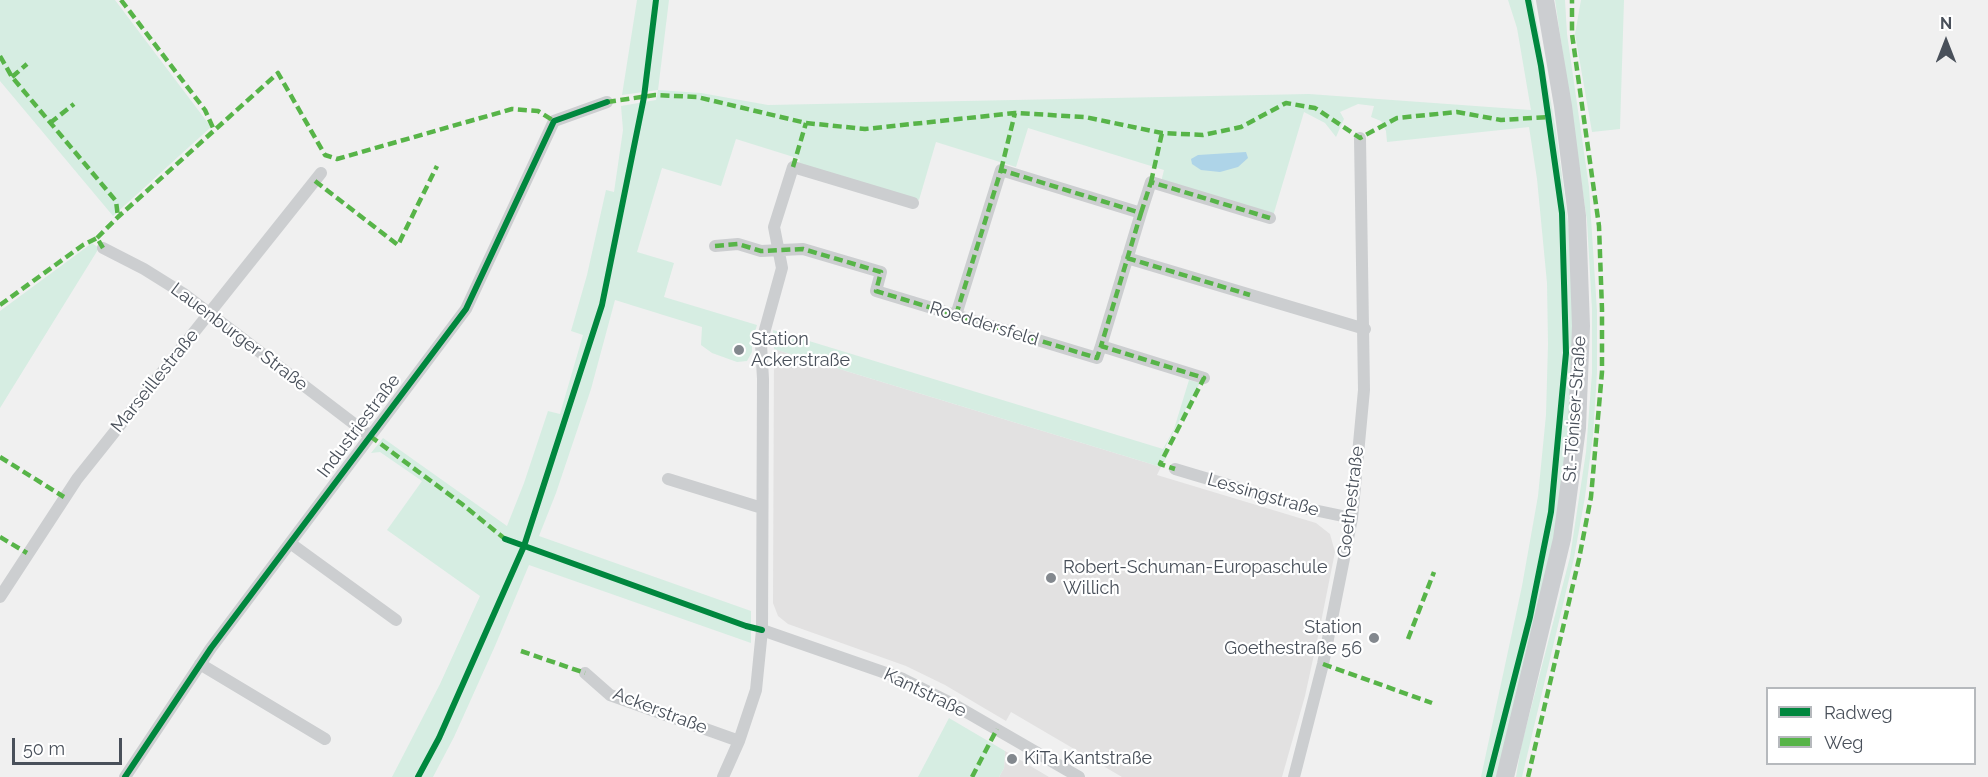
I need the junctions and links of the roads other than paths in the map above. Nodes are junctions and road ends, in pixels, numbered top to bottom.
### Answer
1 (1545, 0) edge
2 (607, 102) dead end
3 (1360, 138) dead end
4 (321, 173) dead end
5 (913, 203) dead end
6 (1141, 213) junction
7 (1270, 219) dead end
8 (715, 246) dead end
9 (103, 248) dead end
10 (779, 250) junction
11 (1127, 258) junction
12 (210, 313) junction
13 (956, 315) junction
14 (1365, 329) junction
15 (1101, 346) junction
16 (1204, 378) dead end
17 (370, 436) junction
18 (1175, 469) dead end
19 (668, 479) dead end
20 (762, 508) junction
21 (1352, 518) junction
22 (290, 543) junction
23 (0, 597) edge
24 (396, 620) dead end
25 (762, 630) junction
26 (200, 664) junction
27 (585, 673) dead end
28 (325, 739) dead end
29 (739, 741) junction
30 (124, 777) edge
31 (723, 777) edge
32 (1079, 777) edge
33 (1294, 777) edge
34 (1504, 777) edge

1 - 34 main road, St.-Töniser-Straße
2 - 17 street, Industriestraße
3 - 14 street, Goethestraße
4 - 12 street, Marseillestraße
5 - 10 street
6 - 7 street
6 - 11 street
6 - 13 street
8 - 10 street, Roeddersfeld
9 - 12 street, Lauenburger Straße
10 - 13 street, Roeddersfeld
10 - 20 street
11 - 14 street
11 - 15 street
12 - 17 street, Lauenburger Straße
12 - 23 street, Marseillestraße
13 - 15 street, Roeddersfeld
14 - 21 street, Goethestraße
15 - 16 street
17 - 22 street, Industriestraße
18 - 21 street, Lessingstraße
19 - 20 street
20 - 25 street
21 - 33 street, Goethestraße
22 - 24 street
22 - 26 street, Industriestraße
25 - 29 street
25 - 32 street, Kantstraße
26 - 28 street
26 - 30 street, Industriestraße
27 - 29 street, Ackerstraße
29 - 31 street

